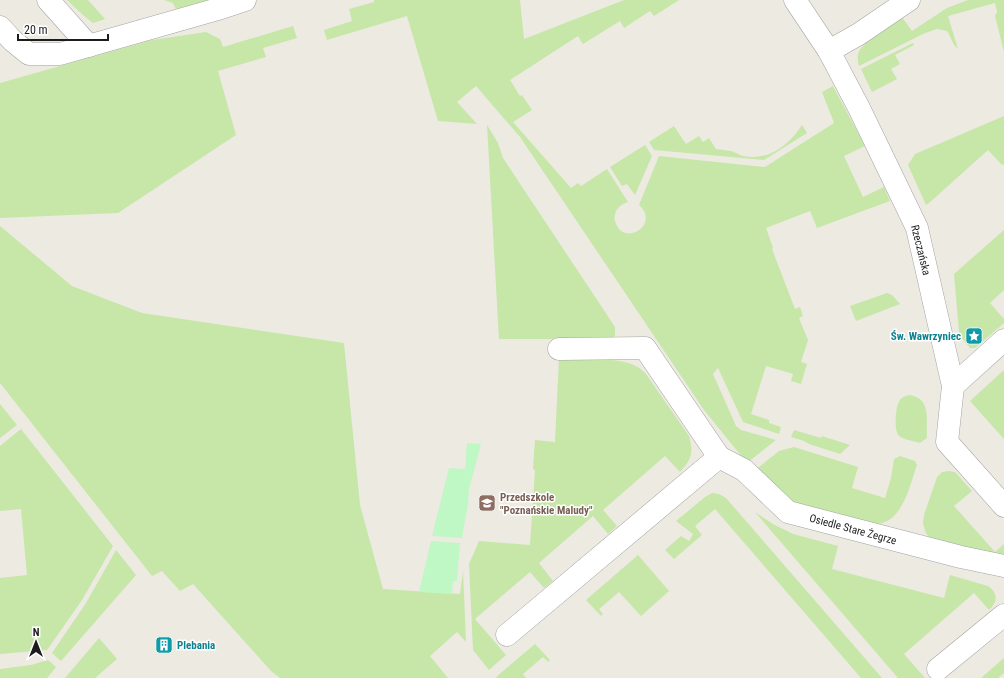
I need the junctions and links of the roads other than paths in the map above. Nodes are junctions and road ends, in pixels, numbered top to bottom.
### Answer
1 (48, 0) edge
2 (245, 0) edge
3 (795, 0) edge
4 (909, 0) edge
5 (0, 27) edge
6 (89, 46) junction
7 (829, 51) junction
8 (1004, 340) edge
9 (559, 349) dead end
10 (952, 386) junction
11 (719, 457) junction
12 (1004, 506) edge
13 (1004, 566) edge
14 (1004, 615) edge
15 (506, 635) dead end
16 (938, 669) dead end

1 - 6 street
2 - 6 street
3 - 7 street, Rzeczańska
4 - 7 street
5 - 6 street
7 - 10 street, Rzeczańska
8 - 10 street
9 - 11 street, Osiedle Stare Żegrze
10 - 12 street, Rzeczańska
11 - 13 street, Osiedle Stare Żegrze
11 - 15 street
14 - 16 street

